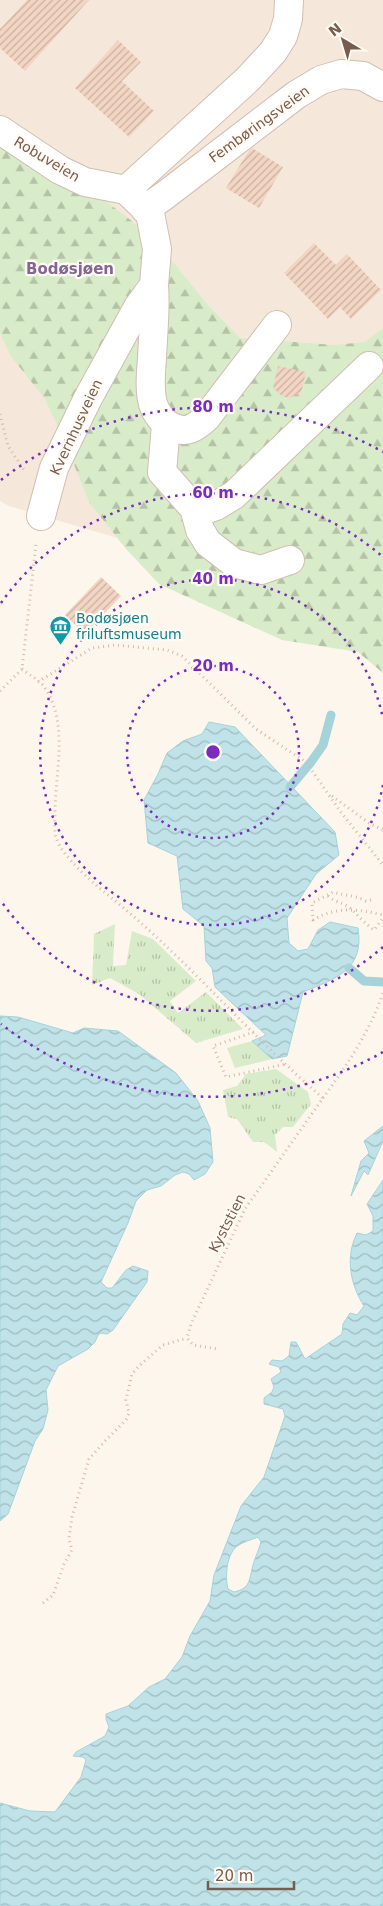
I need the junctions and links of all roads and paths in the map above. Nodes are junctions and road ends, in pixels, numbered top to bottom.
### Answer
1 (289, 0) edge
2 (383, 88) edge
3 (0, 130) edge
4 (126, 190) junction
5 (145, 209) junction
6 (154, 285) junction
7 (277, 325) dead end
8 (370, 366) dead end
9 (0, 414) edge
10 (166, 425) junction
11 (194, 507) junction
12 (43, 509) junction
13 (290, 560) dead end
14 (22, 669) junction
15 (38, 682) junction
16 (0, 691) edge
17 (330, 795) junction
18 (383, 830) edge
19 (383, 865) edge
20 (328, 896) junction
21 (371, 900) dead end
22 (353, 910) junction
23 (383, 916) edge
24 (383, 993) edge
25 (254, 1032) junction
26 (284, 1062) junction
27 (323, 1098) junction
28 (187, 1338) junction
29 (218, 1349) dead end
30 (43, 1603) dead end

1 - 4 street
2 - 5 street, Fembøringsveien
3 - 4 street, Robuveien
4 - 5 street
5 - 6 street
6 - 10 street
6 - 12 street, Kvernhusveien
7 - 10 street
8 - 11 street
9 - 12 path
10 - 11 street
11 - 13 street
12 - 14 path
14 - 15 path
14 - 16 path
15 - 17 path
15 - 25 path
17 - 18 path
17 - 19 path
20 - 21 path
20 - 22 path
20 - 22 path
22 - 23 path
22 - 23 path
24 - 27 path, Kyststien
25 - 26 path
25 - 26 path
26 - 27 path
27 - 28 path, Kyststien
28 - 29 path
28 - 30 path

